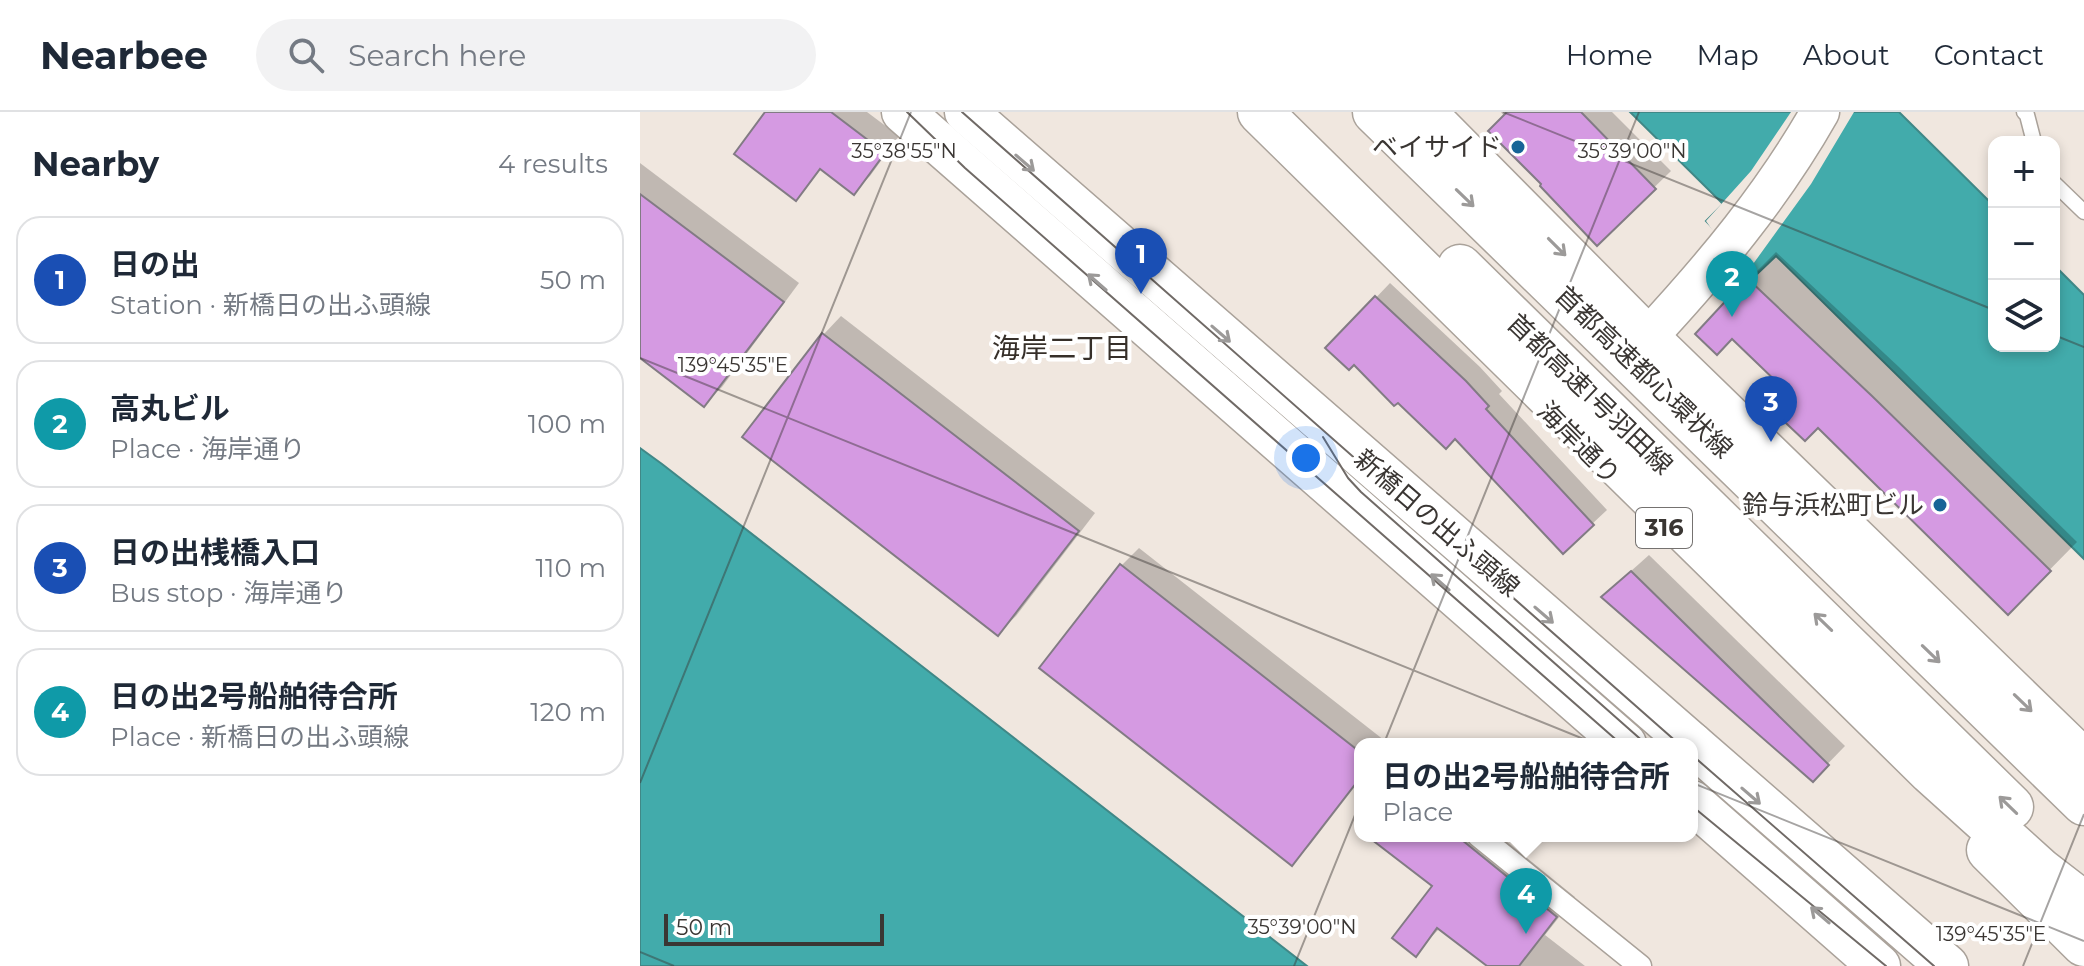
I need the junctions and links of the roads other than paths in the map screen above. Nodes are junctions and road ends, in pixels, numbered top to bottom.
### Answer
1 (903, 112) edge
2 (966, 112) edge
3 (1245, 112) edge
4 (1260, 112) edge
5 (1290, 112) edge
6 (1300, 112) edge
7 (1820, 112) edge
8 (2024, 112) edge
9 (1397, 120) edge
10 (2032, 136) edge
11 (2060, 189) edge
12 (2084, 212) edge
13 (1647, 338) junction
14 (1519, 367) junction
15 (1618, 738) edge
16 (1685, 738) edge
17 (1698, 749) edge
18 (2084, 762) edge
19 (2084, 803) edge
20 (1698, 807) edge
21 (1486, 842) edge
22 (2084, 879) edge
23 (2084, 904) edge
24 (2084, 944) edge
25 (1640, 966) edge
26 (1879, 966) edge
27 (1947, 966) edge

15 -> 1 main road, 新橋日の出ふ頭線
2 -> 16 main road, 新橋日の出ふ頭線
3 - 24 main road, 海岸通り / 316
4 - 14 main road
5 - 14 main road
22 -> 6 main road, 首都高速1号羽田線
7 - 13 street
8 - 10 lane
9 -> 13 main road
9 -> 19 main road, 首都高速都心環状線
11 - 12 lane
13 -> 18 main road
14 - 23 main road, 首都高速1号羽田線
17 -> 27 main road, 新橋日の出ふ頭線
26 -> 20 main road
21 - 25 street

